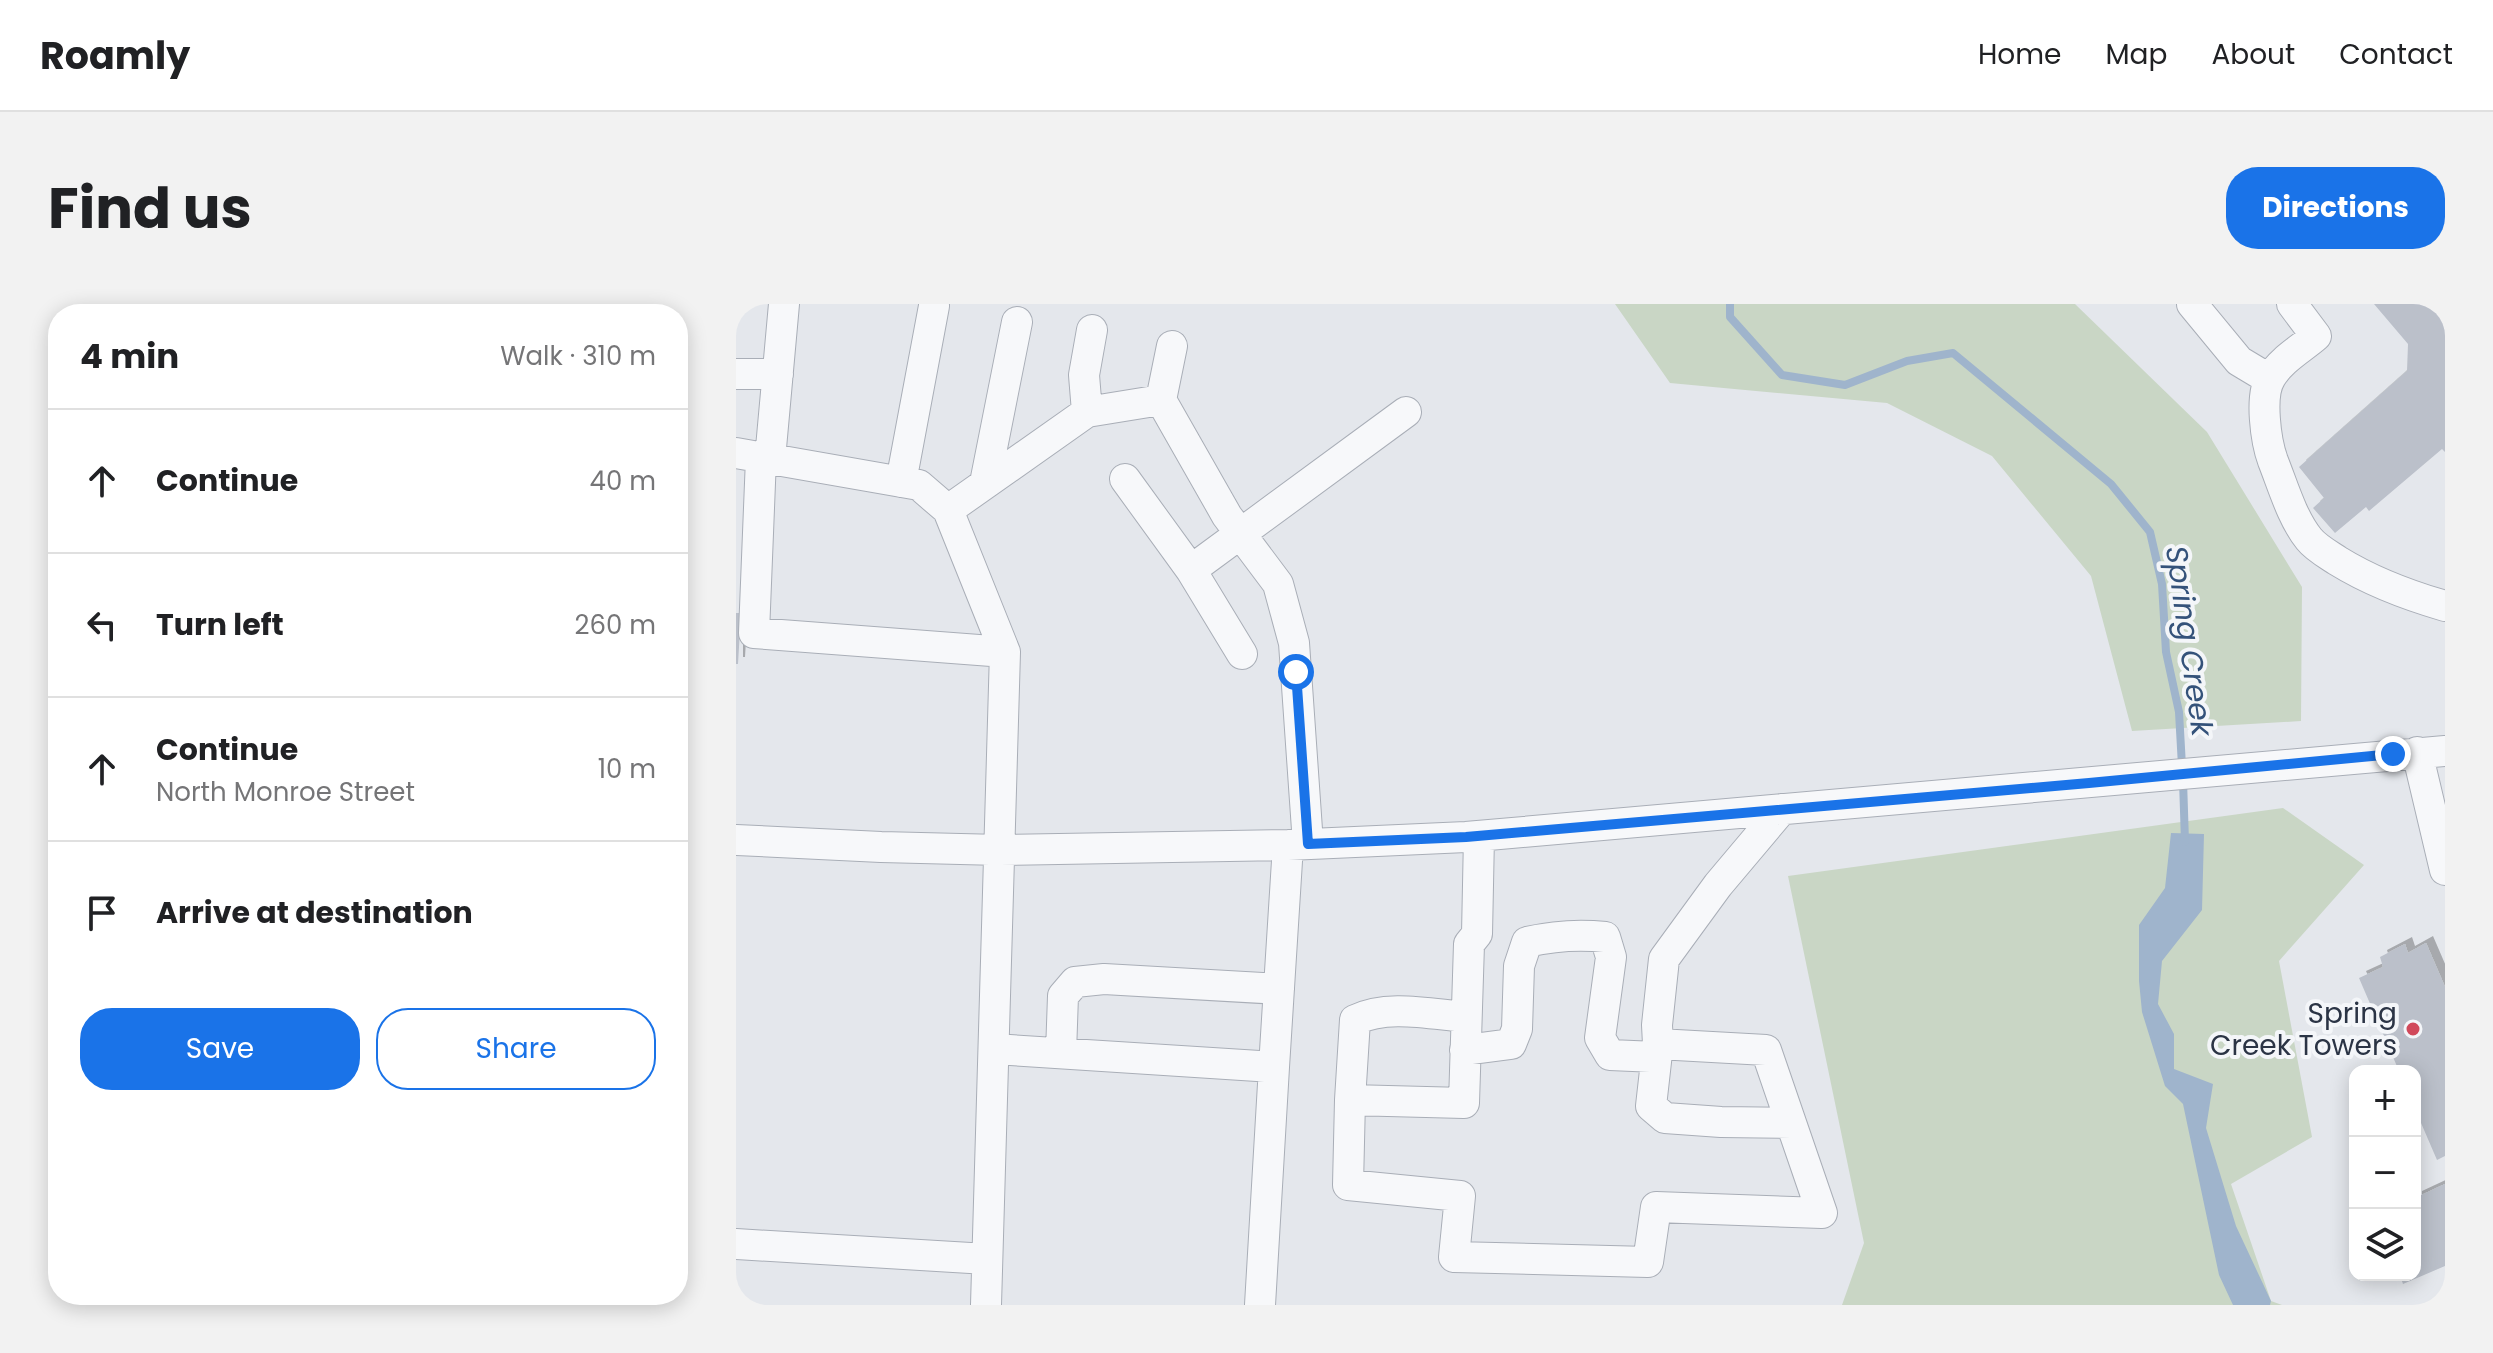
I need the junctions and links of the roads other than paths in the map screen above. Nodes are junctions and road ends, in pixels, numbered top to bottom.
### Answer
1 (784, 304) edge
2 (2192, 304) edge
3 (2292, 304) edge
4 (934, 306) edge
5 (1017, 322) dead end
6 (1092, 330) dead end
7 (1172, 346) dead end
8 (736, 374) edge
9 (778, 374) junction
10 (2269, 379) junction
11 (1161, 400) junction
12 (1087, 412) junction
13 (1406, 412) dead end
14 (756, 457) edge
15 (1125, 479) dead end
16 (901, 482) junction
17 (985, 483) junction
18 (948, 510) junction
19 (1240, 533) junction
20 (1191, 570) junction
21 (2445, 606) edge
22 (1005, 652) junction
23 (1242, 654) dead end
24 (2431, 751) edge
25 (1782, 809) junction
26 (1468, 836) junction
27 (736, 840) edge
28 (1298, 844) junction
29 (1000, 850) junction
30 (2445, 870) edge
31 (1279, 989) junction
32 (1465, 1017) junction
33 (994, 1049) junction
34 (1465, 1050) junction
35 (1657, 1050) junction
36 (1061, 1053) junction
37 (1274, 1067) junction
38 (1350, 1100) junction
39 (1791, 1123) junction
40 (736, 1244) edge
41 (987, 1259) junction
42 (986, 1305) edge
43 (1260, 1305) edge

1 - 9 street
2 - 10 street
3 - 10 street
4 - 16 street
5 - 17 street
6 - 12 street
7 - 11 street
8 - 9 street
9 - 14 street
10 - 21 street
11 - 12 street
11 - 19 street
12 - 17 street
13 - 19 street
14 - 16 street
14 - 22 street
15 - 20 street
16 - 18 street
17 - 18 street
18 - 22 street
19 - 20 street
19 - 28 street
20 - 23 street
22 - 29 street
24 - 25 street
24 - 30 street
25 - 26 street
25 - 35 street
26 - 28 street
26 - 32 street
27 - 29 street
28 - 29 street
28 - 31 street
29 - 33 street
31 - 36 street
31 - 37 street
32 - 34 street
32 - 38 street
33 - 36 street
33 - 41 street
34 - 35 street
34 - 38 street
35 - 39 street
35 - 39 street
36 - 37 street
37 - 43 street
38 - 39 street
40 - 41 street
41 - 42 street

